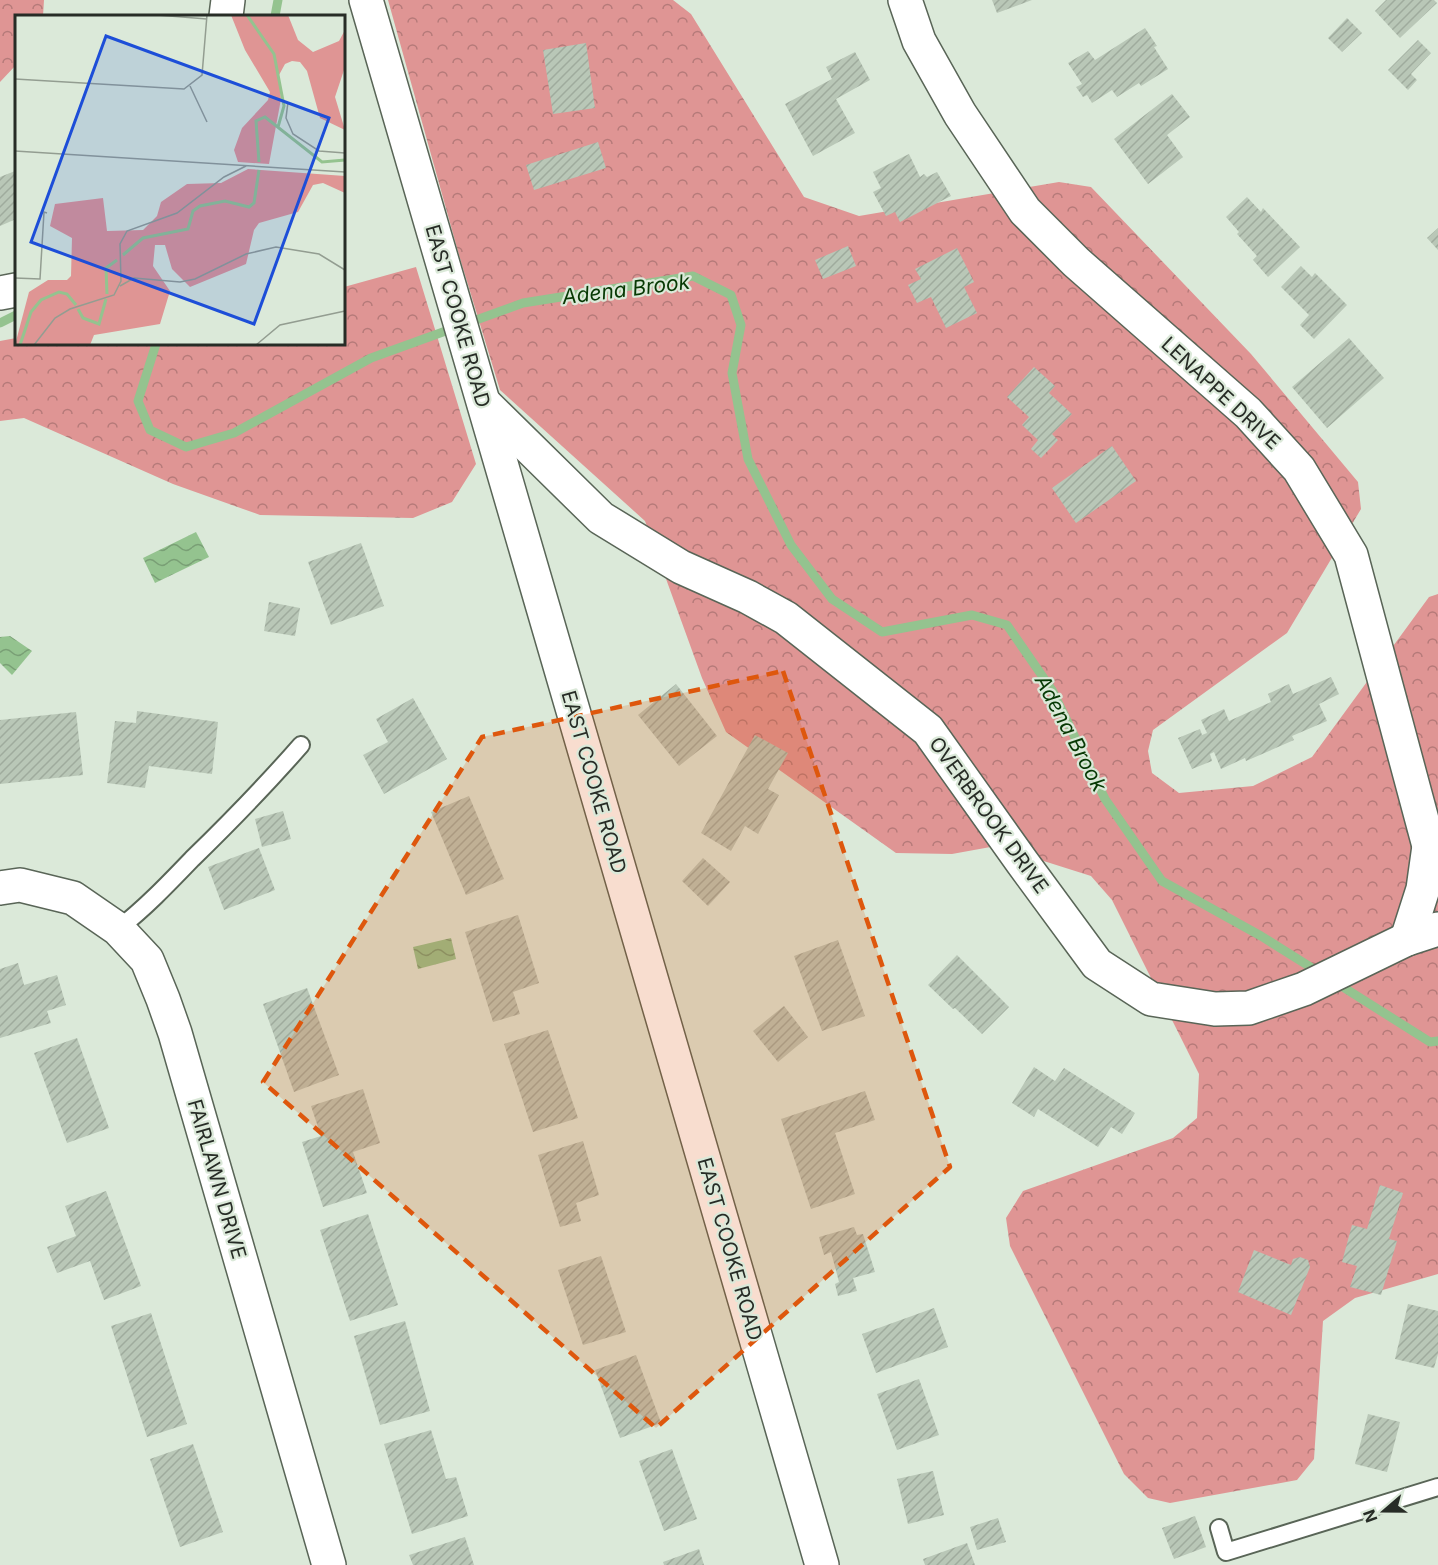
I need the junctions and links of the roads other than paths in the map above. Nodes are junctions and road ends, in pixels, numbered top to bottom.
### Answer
1 (228, 0) edge
2 (366, 0) edge
3 (905, 0) edge
4 (226, 15) edge
5 (15, 290) edge
6 (0, 293) edge
7 (484, 403) junction
8 (301, 745) dead end
9 (1433, 850) edge
10 (0, 888) edge
11 (118, 929) junction
12 (1438, 929) edge
13 (1407, 939) junction
14 (1438, 1487) edge
15 (1218, 1528) dead end
16 (329, 1565) edge
17 (822, 1565) edge

1 - 4 street
2 - 7 street, EAST COOKE ROAD
3 - 9 street, LENAPPE DRIVE
5 - 6 street
7 - 13 street, OVERBROOK DRIVE
7 - 17 street, EAST COOKE ROAD
8 - 11 lane
9 - 13 street, LENAPPE DRIVE
10 - 11 street, FAIRLAWN DRIVE
11 - 16 street, FAIRLAWN DRIVE
12 - 13 street, OVERBROOK DRIVE
14 - 15 lane

